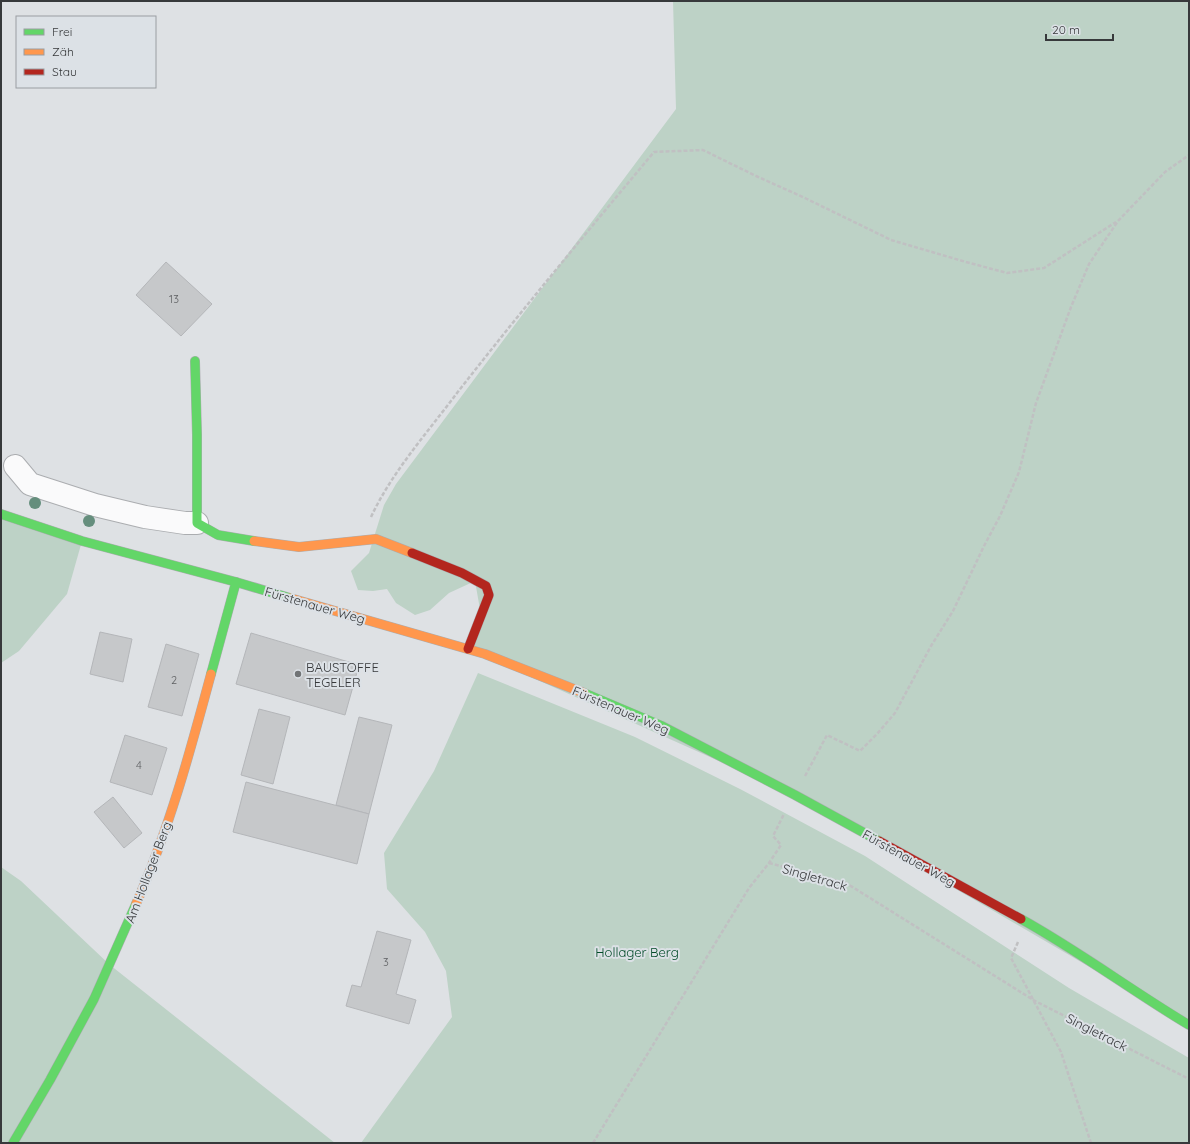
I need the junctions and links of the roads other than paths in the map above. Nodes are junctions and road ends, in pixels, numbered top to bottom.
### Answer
1 (194, 361) dead end
2 (15, 466) dead end
3 (1, 514) edge
4 (196, 523) junction
5 (236, 582) junction
6 (468, 649) junction
7 (1189, 1025) edge
8 (13, 1143) edge

1 - 4 street
2 - 4 street
3 - 5 street, Fürstenauer Weg
4 - 6 street
5 - 6 street, Fürstenauer Weg
5 - 8 street, Am Hollager Berg
6 - 7 street, Fürstenauer Weg

